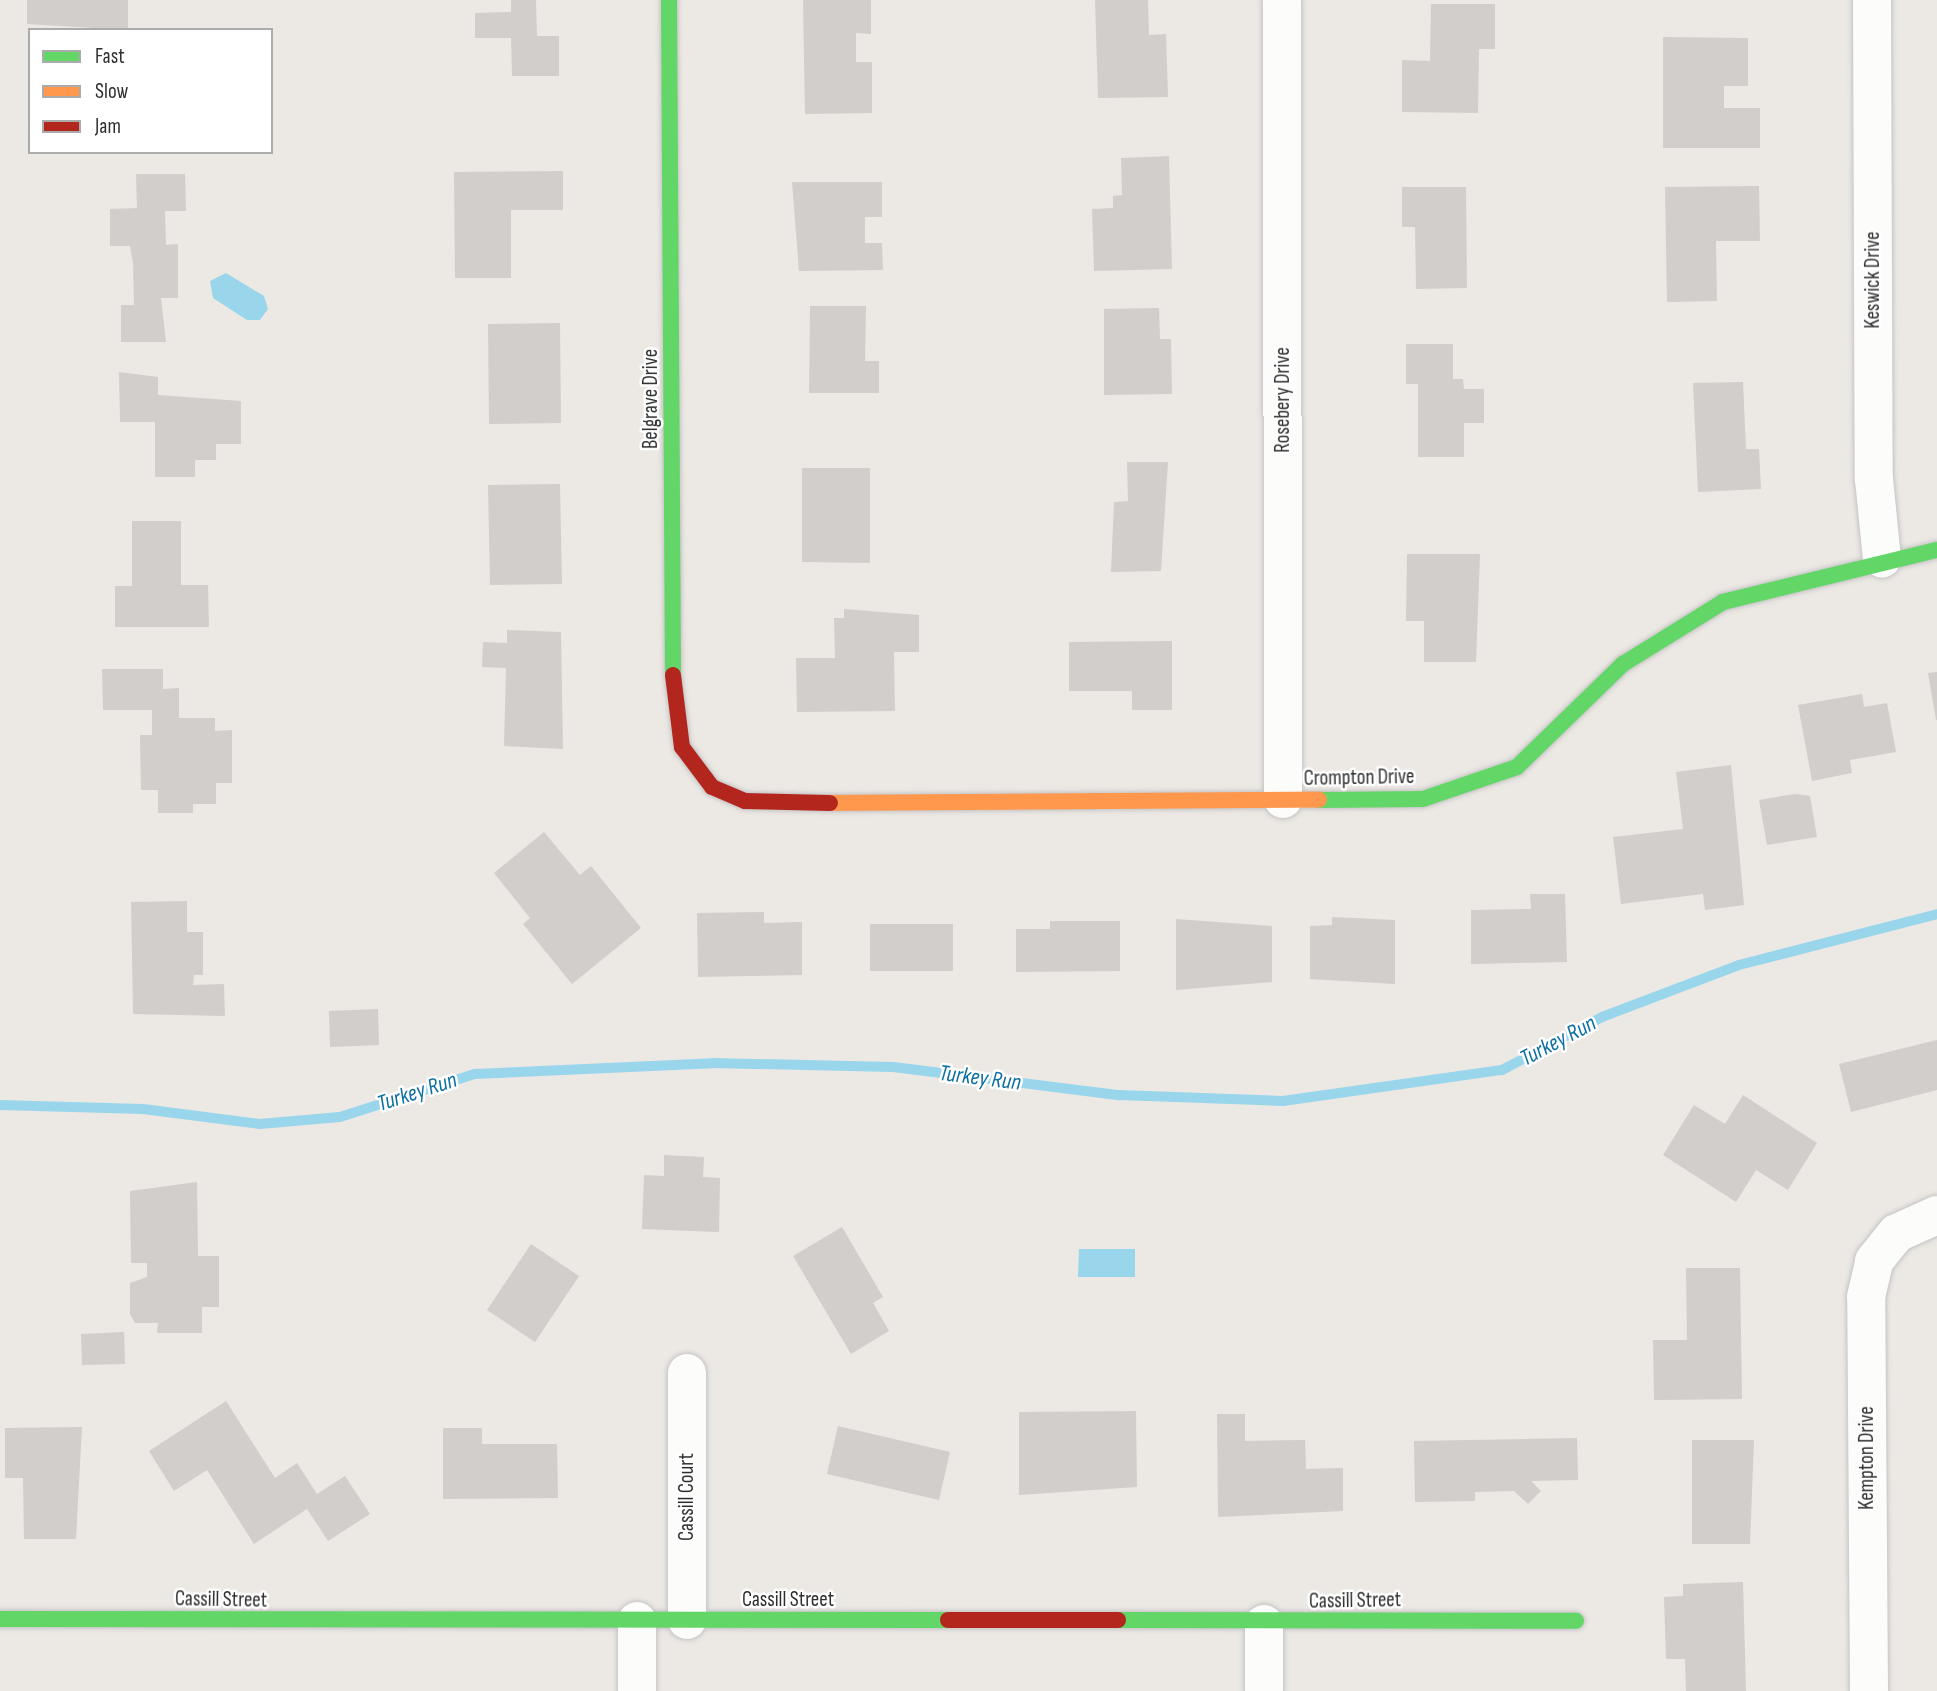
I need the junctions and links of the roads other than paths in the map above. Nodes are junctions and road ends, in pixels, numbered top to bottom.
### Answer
1 (669, 0) edge
2 (1282, 0) edge
3 (1872, 0) edge
4 (1937, 550) edge
5 (1882, 559) junction
6 (712, 787) joint
7 (1283, 799) junction
8 (1937, 1215) edge
9 (687, 1373) dead end
10 (0, 1619) edge
11 (687, 1620) junction
12 (1576, 1620) dead end
13 (638, 1621) junction
14 (1264, 1624) junction
15 (637, 1691) edge
16 (1264, 1691) edge
17 (1869, 1691) edge

1 - 6 street, Belgrave Drive
2 - 7 street, Rosebery Drive
3 - 5 street, Keswick Drive
4 - 5 street, Crompton Drive
5 - 7 street, Crompton Drive
6 - 7 street, Crompton Drive
8 - 17 street, Kempton Drive
9 - 11 street, Cassill Court
10 - 13 street, Cassill Street
11 - 13 street, Cassill Street
11 - 14 street, Cassill Street
12 - 14 street, Cassill Street
13 - 15 street
14 - 16 street

